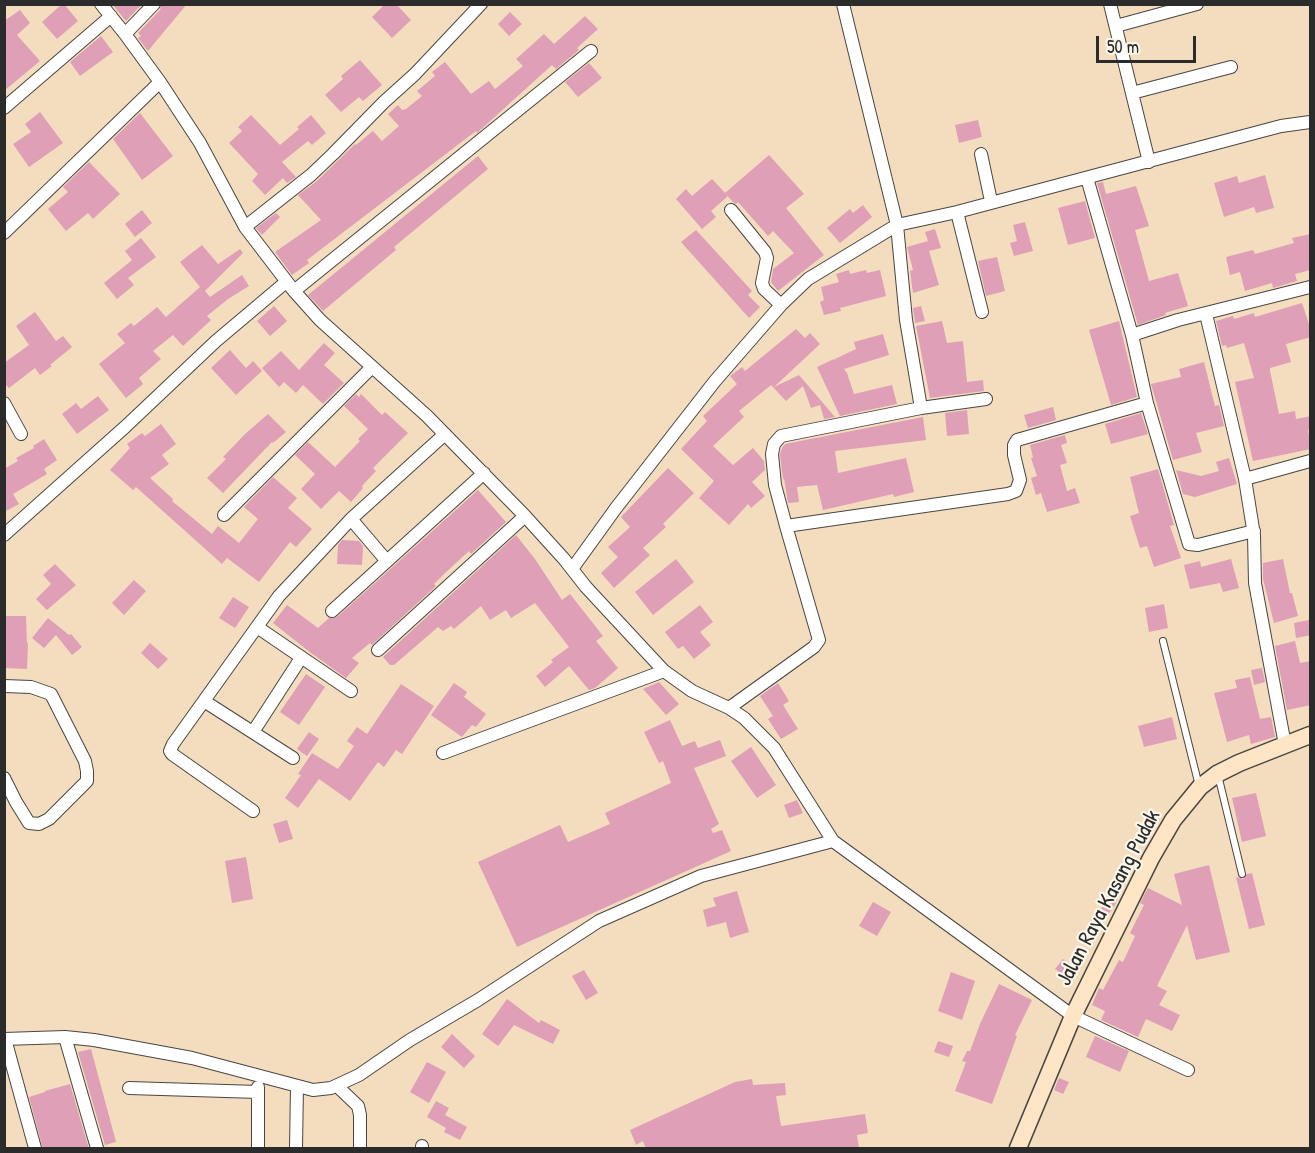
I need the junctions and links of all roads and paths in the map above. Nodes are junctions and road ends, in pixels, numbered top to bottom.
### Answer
1 (100, 4) edge
2 (154, 4) edge
3 (481, 4) edge
4 (843, 4) edge
5 (1110, 4) edge
6 (1197, 4) edge
7 (111, 16) junction
8 (1116, 26) junction
9 (125, 34) junction
10 (591, 51) dead end
11 (1231, 68) dead end
12 (160, 82) junction
13 (1132, 93) junction
14 (4, 108) edge
15 (1311, 122) edge
16 (981, 154) dead end
17 (1149, 162) junction
18 (1087, 178) junction
19 (991, 201) junction
20 (731, 210) dead end
21 (957, 212) junction
22 (897, 225) junction
23 (245, 227) junction
24 (4, 232) edge
25 (290, 287) junction
26 (1311, 287) edge
27 (781, 305) junction
28 (982, 312) dead end
29 (1206, 314) junction
30 (1132, 334) junction
31 (372, 367) junction
32 (986, 399) dead end
33 (4, 403) edge
34 (1147, 403) junction
35 (921, 408) junction
36 (21, 434) dead end
37 (445, 434) junction
38 (1311, 461) edge
39 (484, 473) junction
40 (1245, 479) junction
41 (224, 515) dead end
42 (525, 516) junction
43 (351, 519) junction
44 (786, 526) junction
45 (1254, 531) junction
46 (4, 535) edge
47 (386, 560) junction
48 (572, 569) junction
49 (332, 611) dead end
50 (257, 627) junction
51 (1163, 641) dead end
52 (378, 650) dead end
53 (301, 658) junction
54 (664, 670) junction
55 (4, 686) edge
56 (351, 691) dead end
57 (204, 701) junction
58 (729, 708) junction
59 (253, 732) junction
60 (1310, 736) edge
61 (1286, 745) junction
62 (443, 753) dead end
63 (293, 758) dead end
64 (1218, 774) junction
65 (4, 778) edge
66 (1200, 787) junction
67 (10, 802) edge
68 (253, 811) dead end
69 (833, 841) junction
70 (1242, 874) dead end
71 (1073, 1016) junction
72 (65, 1037) junction
73 (5, 1039) edge
74 (1188, 1070) dead end
75 (259, 1076) junction
76 (297, 1086) junction
77 (337, 1086) junction
78 (129, 1088) dead end
79 (258, 1092) junction
80 (35, 1149) edge
81 (97, 1149) edge
82 (258, 1149) edge
83 (296, 1149) edge
84 (360, 1149) edge
85 (1018, 1149) edge

1 - 7 street
2 - 9 street
3 - 23 street
4 - 22 street
5 - 8 street
6 - 8 street
7 - 9 street
7 - 14 street
8 - 13 street
9 - 12 street
10 - 25 street
11 - 13 street
12 - 23 street
12 - 24 street
13 - 17 street
15 - 17 street
16 - 19 street
17 - 18 street
18 - 19 street
18 - 30 street
19 - 21 street
20 - 27 street
21 - 22 street
21 - 28 street
22 - 27 street
22 - 35 street
23 - 25 street
25 - 31 street
25 - 46 street
26 - 29 street
27 - 48 street
29 - 30 street
29 - 40 street
30 - 34 street
31 - 37 street
31 - 41 street
32 - 35 street
33 - 36 street
34 - 44 street
34 - 45 street
35 - 44 street
37 - 39 street
37 - 43 street
38 - 40 street
39 - 42 street
39 - 47 street
40 - 45 street
42 - 48 street
42 - 52 street
43 - 47 street
43 - 50 street
44 - 58 street
45 - 61 street
47 - 49 street
48 - 54 street
50 - 53 street
50 - 57 street
51 - 66 lane
53 - 56 street
53 - 59 street
54 - 58 street
54 - 62 street
55 - 67 street
57 - 59 street
57 - 68 street
58 - 69 street
59 - 63 street
60 - 61 street, Jalan Raya Kasang Pudak
61 - 64 street, Jalan Raya Kasang Pudak
64 - 66 street, Jalan Raya Kasang Pudak
64 - 70 lane
65 - 67 street
66 - 71 street, Jalan Raya Kasang Pudak
69 - 71 street
69 - 77 street
71 - 74 street
71 - 85 street, Jalan Raya Kasang Pudak
72 - 73 street
72 - 75 street
72 - 81 street
73 - 80 street
75 - 76 street
75 - 79 street
76 - 77 street
76 - 83 street
77 - 84 street
78 - 79 street
79 - 82 street

